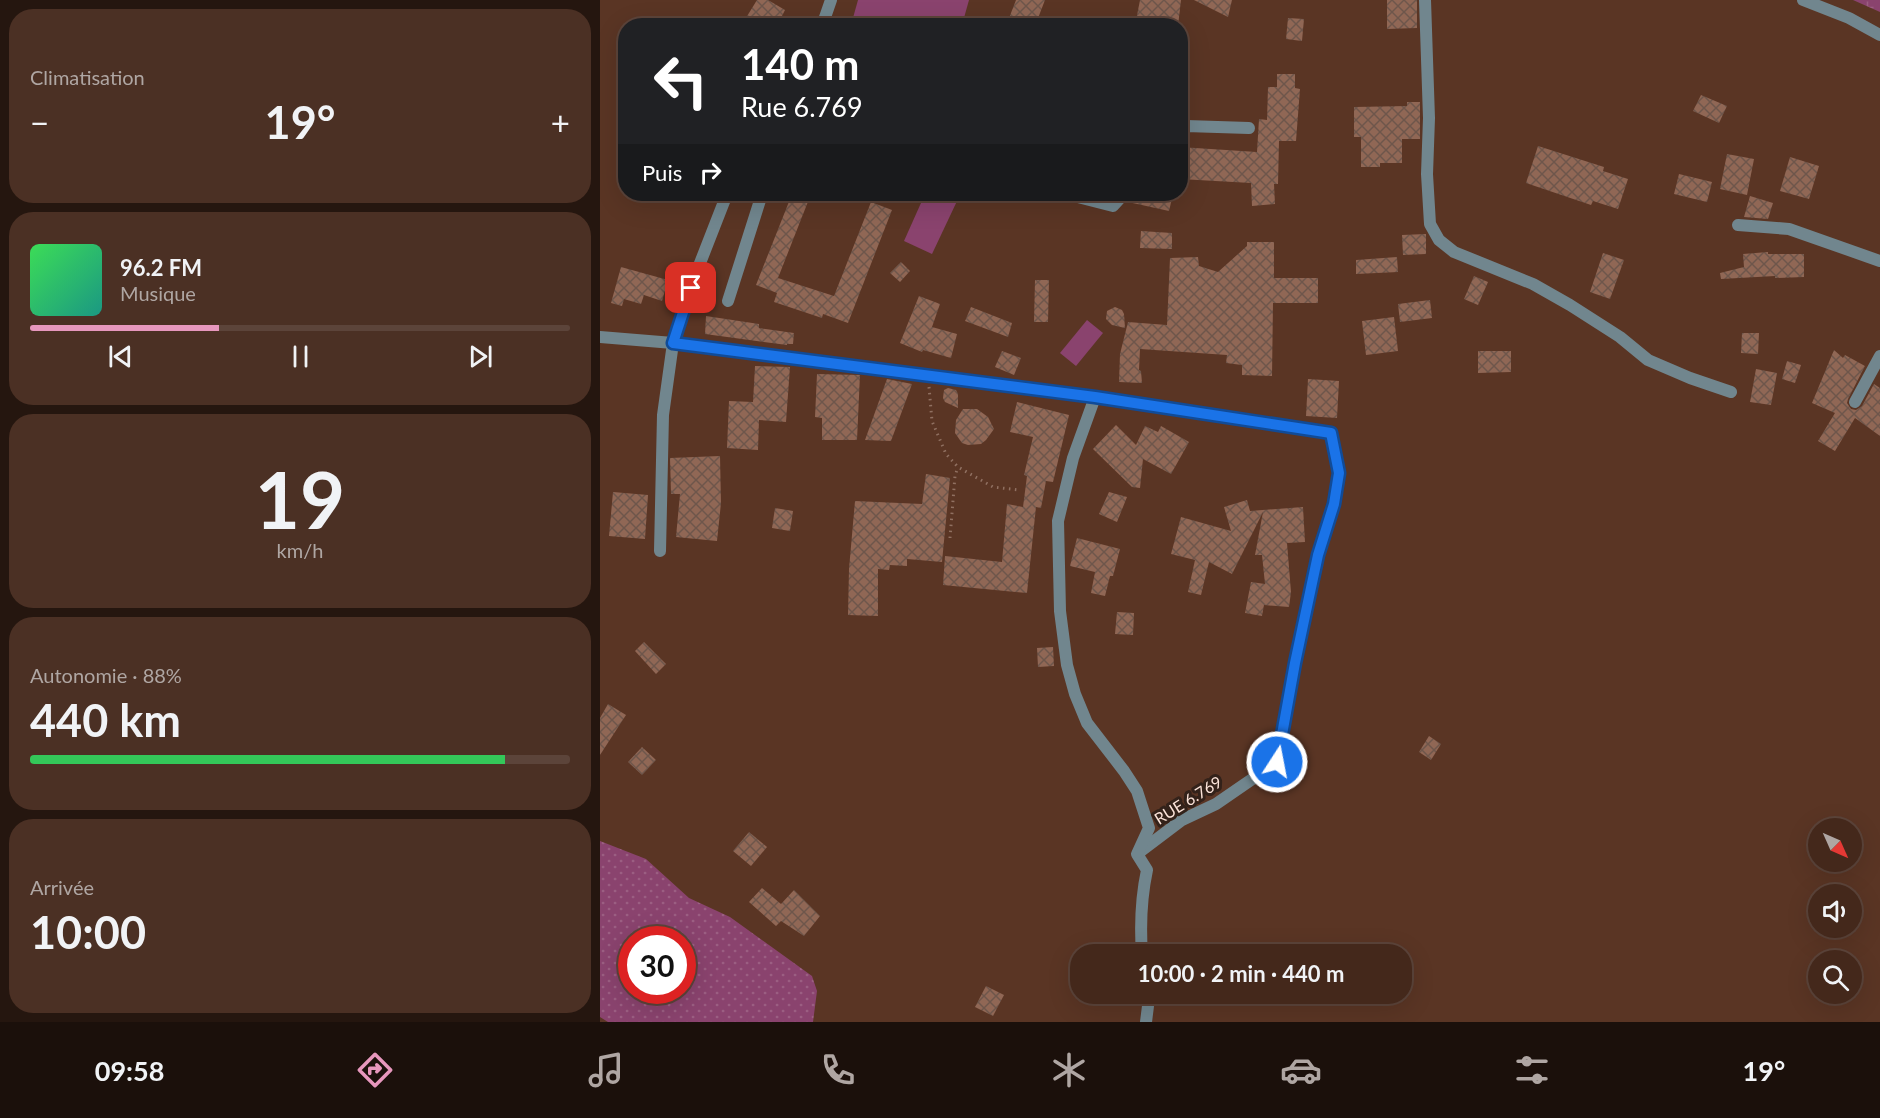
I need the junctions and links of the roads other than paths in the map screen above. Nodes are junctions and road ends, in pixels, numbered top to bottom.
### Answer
1 (831, 0) edge
2 (1425, 0) edge
3 (1803, 0) edge
4 (825, 18) edge
5 (1880, 35) edge
6 (1188, 126) edge
7 (1249, 128) dead end
8 (724, 201) edge
9 (760, 201) edge
10 (1093, 201) edge
11 (1118, 201) edge
12 (1738, 225) dead end
13 (1880, 261) edge
14 (728, 301) dead end
15 (600, 337) edge
16 (673, 343) junction
17 (1880, 356) edge
18 (1731, 392) dead end
19 (1095, 397) junction
20 (1855, 402) dead end
21 (660, 551) dead end
22 (1137, 854) junction
23 (1142, 944) edge
24 (1148, 1004) edge
25 (1146, 1022) edge

1 - 4 street
2 - 18 street
3 - 5 street
6 - 7 street
8 - 16 street
9 - 14 street
10 - 11 street
12 - 13 street
15 - 16 street, RUE 6.769
16 - 19 street, RUE 6.769
16 - 21 street
17 - 20 street
19 - 22 street
19 - 22 street, RUE 6.769
22 - 23 street
24 - 25 street

